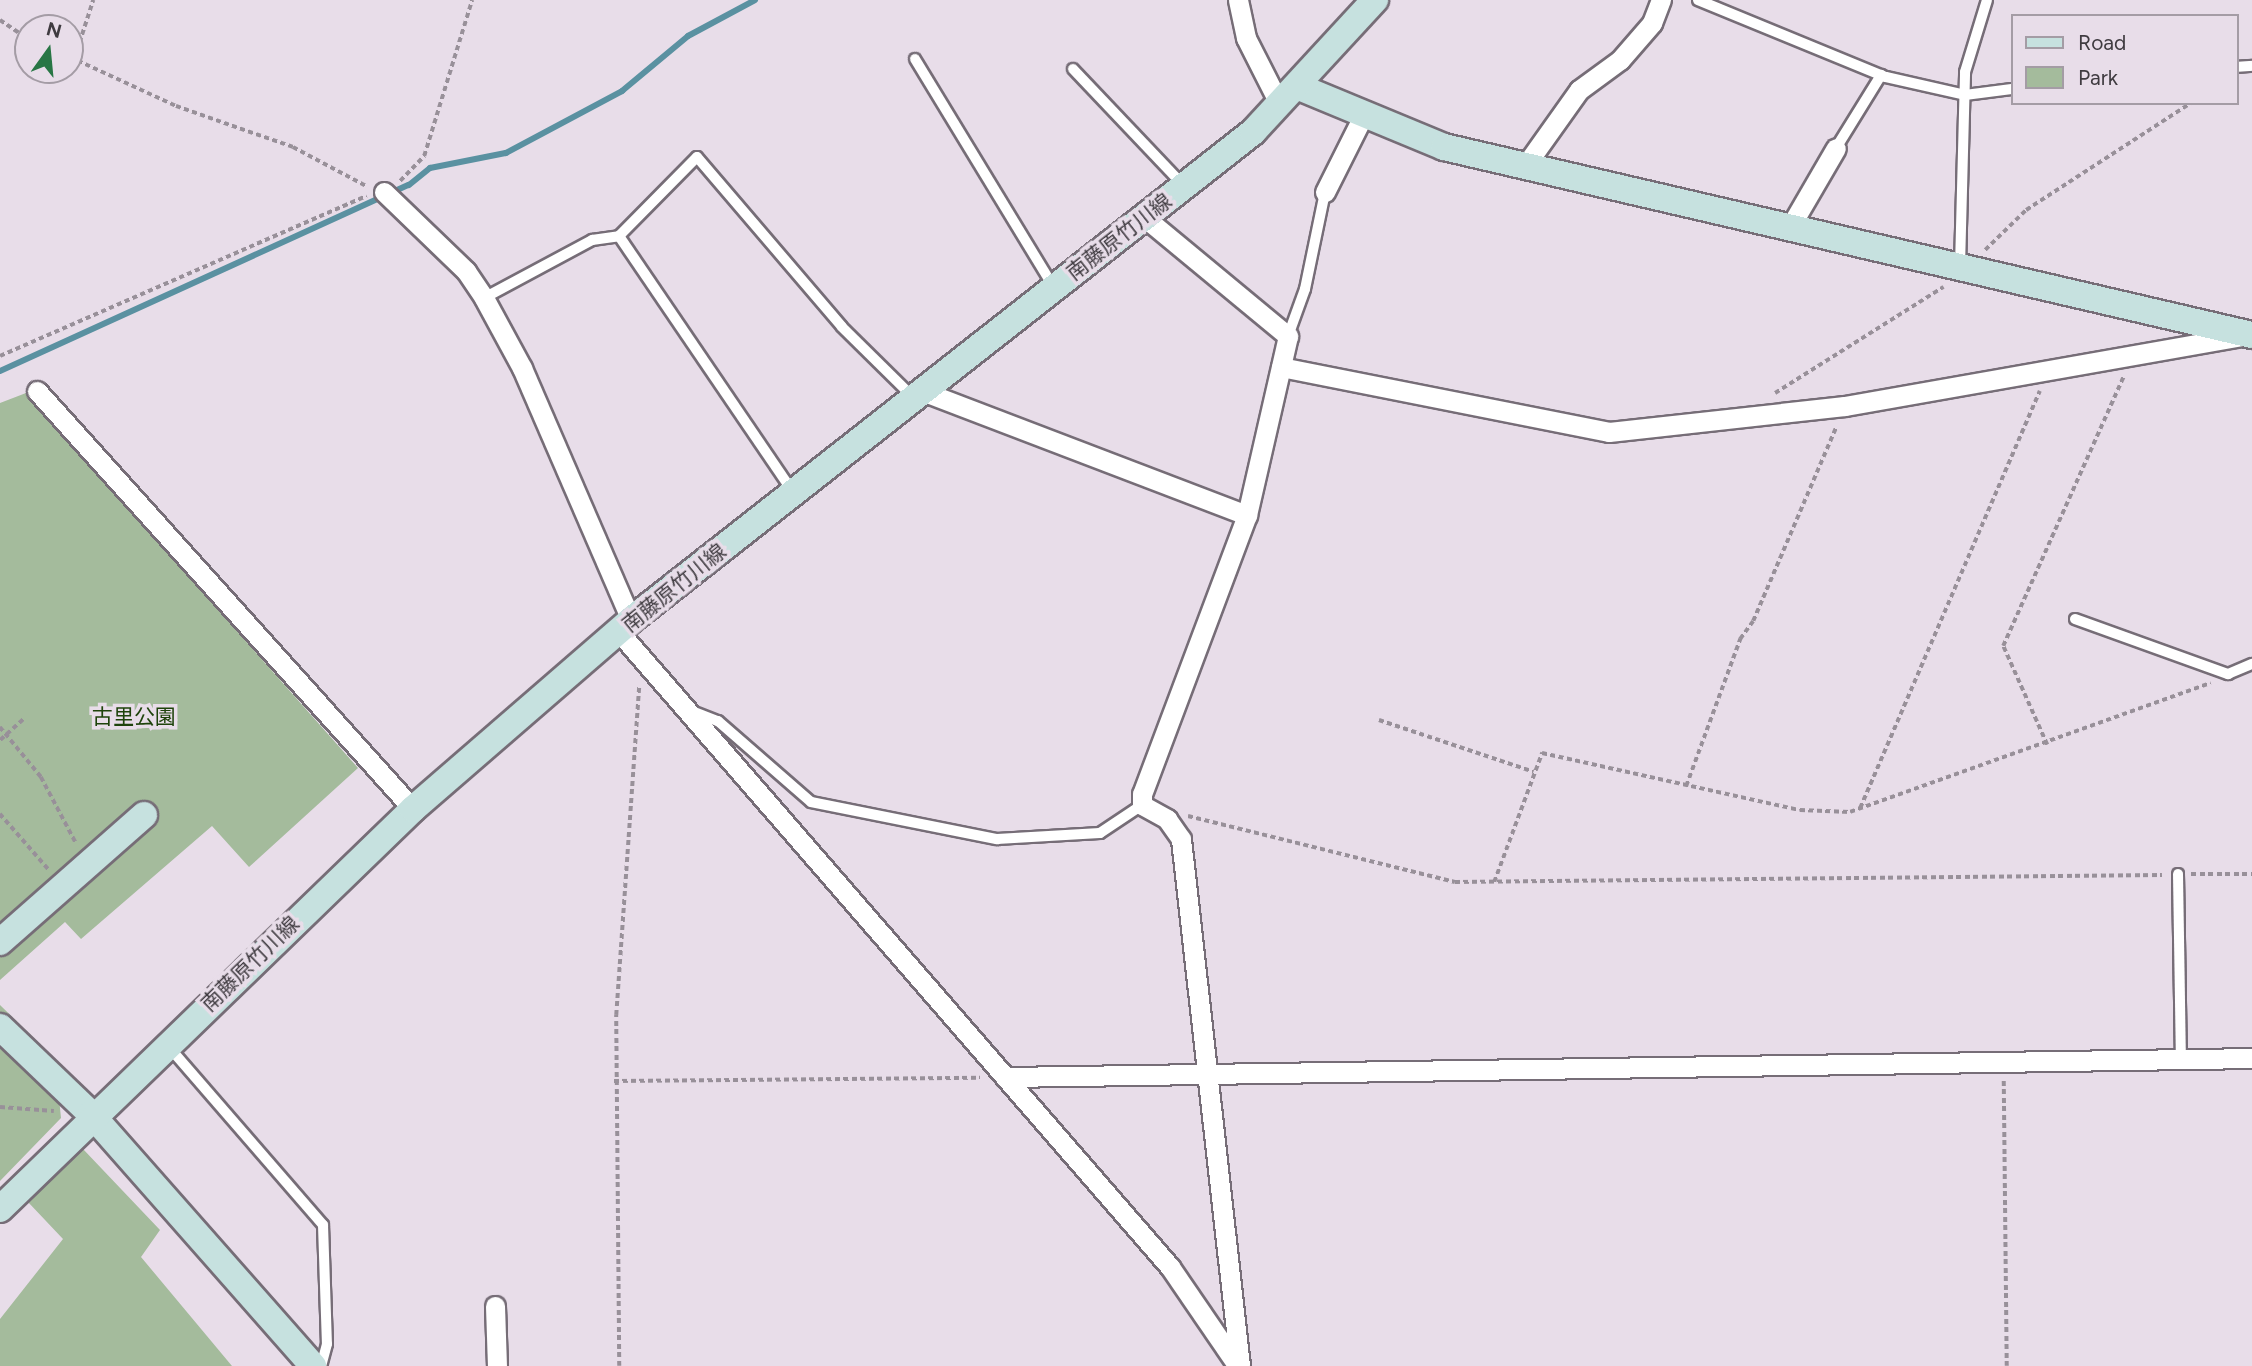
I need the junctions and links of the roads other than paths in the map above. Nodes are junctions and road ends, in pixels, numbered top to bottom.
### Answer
1 (1238, 0) edge
2 (1375, 0) edge
3 (1661, 0) edge
4 (1698, 0) edge
5 (1987, 0) edge
6 (915, 59) dead end
7 (1073, 69) dead end
8 (1881, 75) junction
9 (1299, 87) junction
10 (2010, 89) edge
11 (1965, 95) junction
12 (1280, 105) junction
13 (1364, 114) junction
14 (1836, 148) joint
15 (1525, 166) junction
16 (1184, 186) junction
17 (1325, 192) joint
18 (390, 196) road end
19 (1144, 217) junction
20 (1790, 227) junction
21 (620, 236) junction
22 (1960, 266) junction
23 (1054, 288) junction
24 (484, 298) junction
25 (2251, 335) edge
26 (1288, 336) junction
27 (1281, 367) junction
28 (37, 391) dead end
29 (918, 394) junction
30 (793, 492) junction
31 (1247, 515) junction
32 (2075, 619) dead end
33 (625, 626) junction
34 (2252, 664) edge
35 (683, 709) junction
36 (1142, 805) junction
37 (413, 809) junction
38 (144, 815) dead end
39 (2178, 874) road end
40 (0, 942) edge
41 (0, 1027) edge
42 (166, 1044) junction
43 (2252, 1058) edge
44 (2181, 1059) junction
45 (1204, 1071) junction
46 (1005, 1077) junction
47 (91, 1114) junction
48 (0, 1209) edge
49 (495, 1306) dead end
50 (313, 1366) edge
51 (321, 1366) edge
52 (497, 1366) edge
53 (1239, 1366) edge

1 - 12 street
2 - 9 main road, 南藤原竹川線
3 - 15 street
4 - 8 lane
5 - 11 lane
6 - 23 lane
7 - 16 lane
8 - 11 lane
8 - 14 lane
9 - 12 main road, 南藤原竹川線
9 - 13 main road
10 - 11 lane
11 - 22 lane
12 - 16 main road, 南藤原竹川線
13 - 15 main road
13 - 17 street
14 - 20 street
15 - 20 main road
16 - 19 main road, 南藤原竹川線
17 - 26 lane
18 - 24 street
19 - 23 main road, 南藤原竹川線
19 - 26 street
20 - 22 main road
21 - 24 lane
21 - 29 lane
21 - 30 lane
22 - 25 main road
23 - 29 main road, 南藤原竹川線
24 - 33 street
25 - 27 street
26 - 27 street
27 - 31 street
28 - 37 street
29 - 30 main road, 南藤原竹川線
29 - 31 street
30 - 33 main road, 南藤原竹川線
31 - 36 street
32 - 34 lane
33 - 35 street
33 - 37 main road, 南藤原竹川線
35 - 36 lane
35 - 46 street
36 - 45 street
37 - 42 main road, 南藤原竹川線
38 - 40 main road
39 - 44 lane
41 - 47 main road
42 - 47 main road, 南藤原竹川線
42 - 51 lane
43 - 44 street
44 - 45 street
45 - 46 street
45 - 53 street
46 - 53 street
47 - 48 main road, 南藤原竹川線
47 - 50 main road
49 - 52 street

